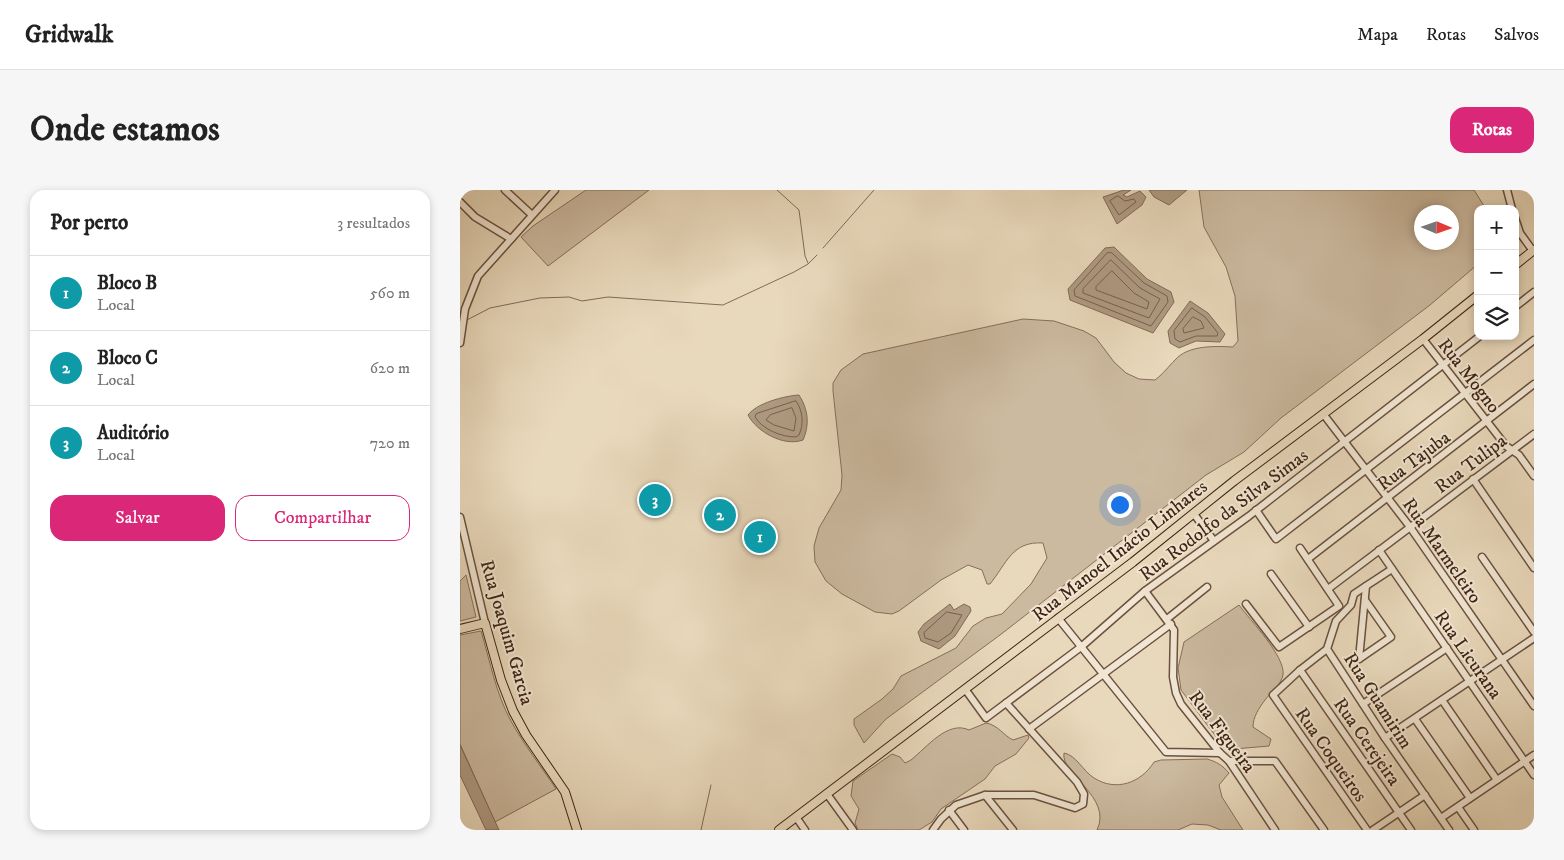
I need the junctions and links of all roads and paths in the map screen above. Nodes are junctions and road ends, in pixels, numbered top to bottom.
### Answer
1 (505, 190) edge
2 (555, 190) edge
3 (1507, 190) edge
4 (460, 202) edge
5 (1511, 205) edge
6 (532, 215) junction
7 (1519, 230) edge
8 (511, 239) junction
9 (1534, 251) edge
10 (1519, 262) edge
11 (1534, 292) edge
12 (1474, 299) edge
13 (1519, 304) edge
14 (1424, 339) junction
15 (1475, 340) edge
16 (1534, 340) edge
17 (460, 343) edge
18 (1444, 366) junction
19 (1534, 384) edge
20 (1465, 393) junction
21 (1324, 415) junction
22 (1487, 422) junction
23 (1534, 434) edge
24 (1345, 442) junction
25 (1512, 450) junction
26 (1366, 470) junction
27 (1534, 476) edge
28 (1473, 480) junction
29 (1388, 498) junction
30 (1256, 510) junction
31 (1194, 514) junction
32 (460, 517) edge
33 (1410, 526) junction
34 (1214, 541) junction
35 (1300, 548) dead end
36 (1379, 550) junction
37 (1482, 557) dead end
38 (1308, 559) junction
39 (1534, 568) edge
40 (1392, 569) junction
41 (1271, 574) dead end
42 (1366, 586) junction
43 (1206, 587) dead end
44 (1328, 589) junction
45 (1145, 591) junction
46 (1365, 600) junction
47 (1246, 604) dead end
48 (1058, 618) junction
49 (1169, 622) junction
50 (485, 623) junction
51 (1309, 626) junction
52 (460, 629) edge
53 (1534, 632) edge
54 (1534, 638) edge
55 (1081, 647) junction
56 (1446, 648) junction
57 (1327, 649) junction
58 (1502, 659) junction
59 (1300, 670) junction
60 (1102, 673) junction
61 (1470, 681) junction
62 (965, 689) junction
63 (1442, 700) junction
64 (1006, 703) junction
65 (1363, 704) junction
66 (1534, 706) edge
67 (1414, 718) junction
68 (1029, 729) junction
69 (1385, 738) junction
70 (1220, 753) junction
71 (1534, 755) edge
72 (1229, 761) junction
73 (1525, 762) junction
74 (1534, 775) edge
75 (1497, 780) junction
76 (827, 794) junction
77 (985, 795) junction
78 (1425, 795) junction
79 (1470, 798) junction
80 (1458, 807) junction
81 (949, 810) junction
82 (1399, 813) junction
83 (796, 817) junction
84 (1441, 818) junction
85 (578, 830) edge
86 (779, 830) edge
87 (806, 830) edge
88 (853, 830) edge
89 (933, 830) edge
90 (964, 830) edge
91 (1013, 830) edge
92 (1275, 830) edge
93 (1324, 830) edge
94 (1367, 830) edge
95 (1373, 830) edge
96 (1411, 830) edge
97 (1449, 830) edge
98 (1474, 830) edge

1 - 6 street
2 - 6 street
3 - 5 street
4 - 8 street
6 - 8 street
7 - 9 street
8 - 17 street
9 - 10 main road
11 - 13 street
12 - 14 main road, Rua Manoel Inácio Linhares
14 - 18 street, Rua Mogno
14 - 21 main road, Rua Manoel Inácio Linhares
15 - 18 street, Rua Rodolfo da Silva Simas
16 - 20 street
18 - 20 street, Rua Mogno
18 - 24 street, Rua Rodolfo da Silva Simas
19 - 22 street, Rua Tajuba
20 - 22 street, Rua Mogno
20 - 26 street
21 - 24 street, Rua Marmeleiro
21 - 31 main road, Rua Manoel Inácio Linhares
22 - 25 street, Rua Mogno
22 - 29 street, Rua Tajuba
23 - 25 street, Rua Tulipa
24 - 26 street, Rua Marmeleiro
24 - 30 street, Rua Rodolfo da Silva Simas
25 - 27 street, Rua Mogno
25 - 28 street, Rua Tulipa
26 - 29 street, Rua Marmeleiro
26 - 30 street
28 - 33 street, Rua Tulipa
28 - 39 street
29 - 33 street, Rua Marmeleiro
29 - 38 street, Rua Tajuba
30 - 34 street, Rua Rodolfo da Silva Simas
31 - 34 street
31 - 48 main road, Rua Manoel Inácio Linhares
32 - 50 street, Rua Joaquim Garcia
33 - 36 street, Rua Tulipa
33 - 58 street, Rua Marmeleiro
34 - 45 street, Rua Rodolfo da Silva Simas
35 - 38 street
36 - 40 street, Rua Licurana
36 - 44 street, Rua Tulipa
37 - 53 street
38 - 44 street
40 - 42 street, Rua Guamirim
40 - 56 street, Rua Licurana
41 - 51 street
42 - 46 street
42 - 57 street, Rua Guamirim
43 - 49 street
44 - 51 street
45 - 49 street, Rua Figueira
45 - 55 street, Rua Rodolfo da Silva Simas
46 - 46 street
47 - 51 street
48 - 55 street
48 - 62 main road, Rua Manoel Inácio Linhares
49 - 60 street
49 - 70 street, Rua Figueira
50 - 52 main road
50 - 85 main road, Rua Joaquim Garcia
54 - 58 street
55 - 60 street
55 - 64 street, Rua Rodolfo da Silva Simas
56 - 61 street, Rua Licurana
56 - 65 street
57 - 59 street
57 - 65 street, Rua Guamirim
58 - 61 street
58 - 66 street, Rua Marmeleiro
59 - 82 street, Rua Cerejeira
59 - 94 street, Rua Coqueiros
60 - 68 street
60 - 70 street
61 - 63 street
61 - 73 street, Rua Licurana
62 - 64 street, Rua Rodolfo da Silva Simas
62 - 76 main road, Rua Manoel Inácio Linhares
63 - 67 street
63 - 75 street
64 - 68 street
65 - 69 street, Rua Guamirim
67 - 69 street
67 - 79 street
68 - 77 street
69 - 78 street, Rua Guamirim
70 - 72 street, Rua Figueira
71 - 73 street
72 - 92 street, Rua Figueira
72 - 93 street
73 - 74 street, Rua Licurana
73 - 75 street
75 - 79 street
76 - 83 main road, Rua Manoel Inácio Linhares
76 - 88 street
77 - 81 street
77 - 91 street
78 - 82 street
78 - 84 street, Rua Guamirim
79 - 80 street
80 - 84 street
80 - 98 street
81 - 89 street
81 - 90 street
82 - 95 street
82 - 96 street, Rua Cerejeira
83 - 86 main road, Rua Manoel Inácio Linhares
83 - 87 street
84 - 97 street, Rua Guamirim

